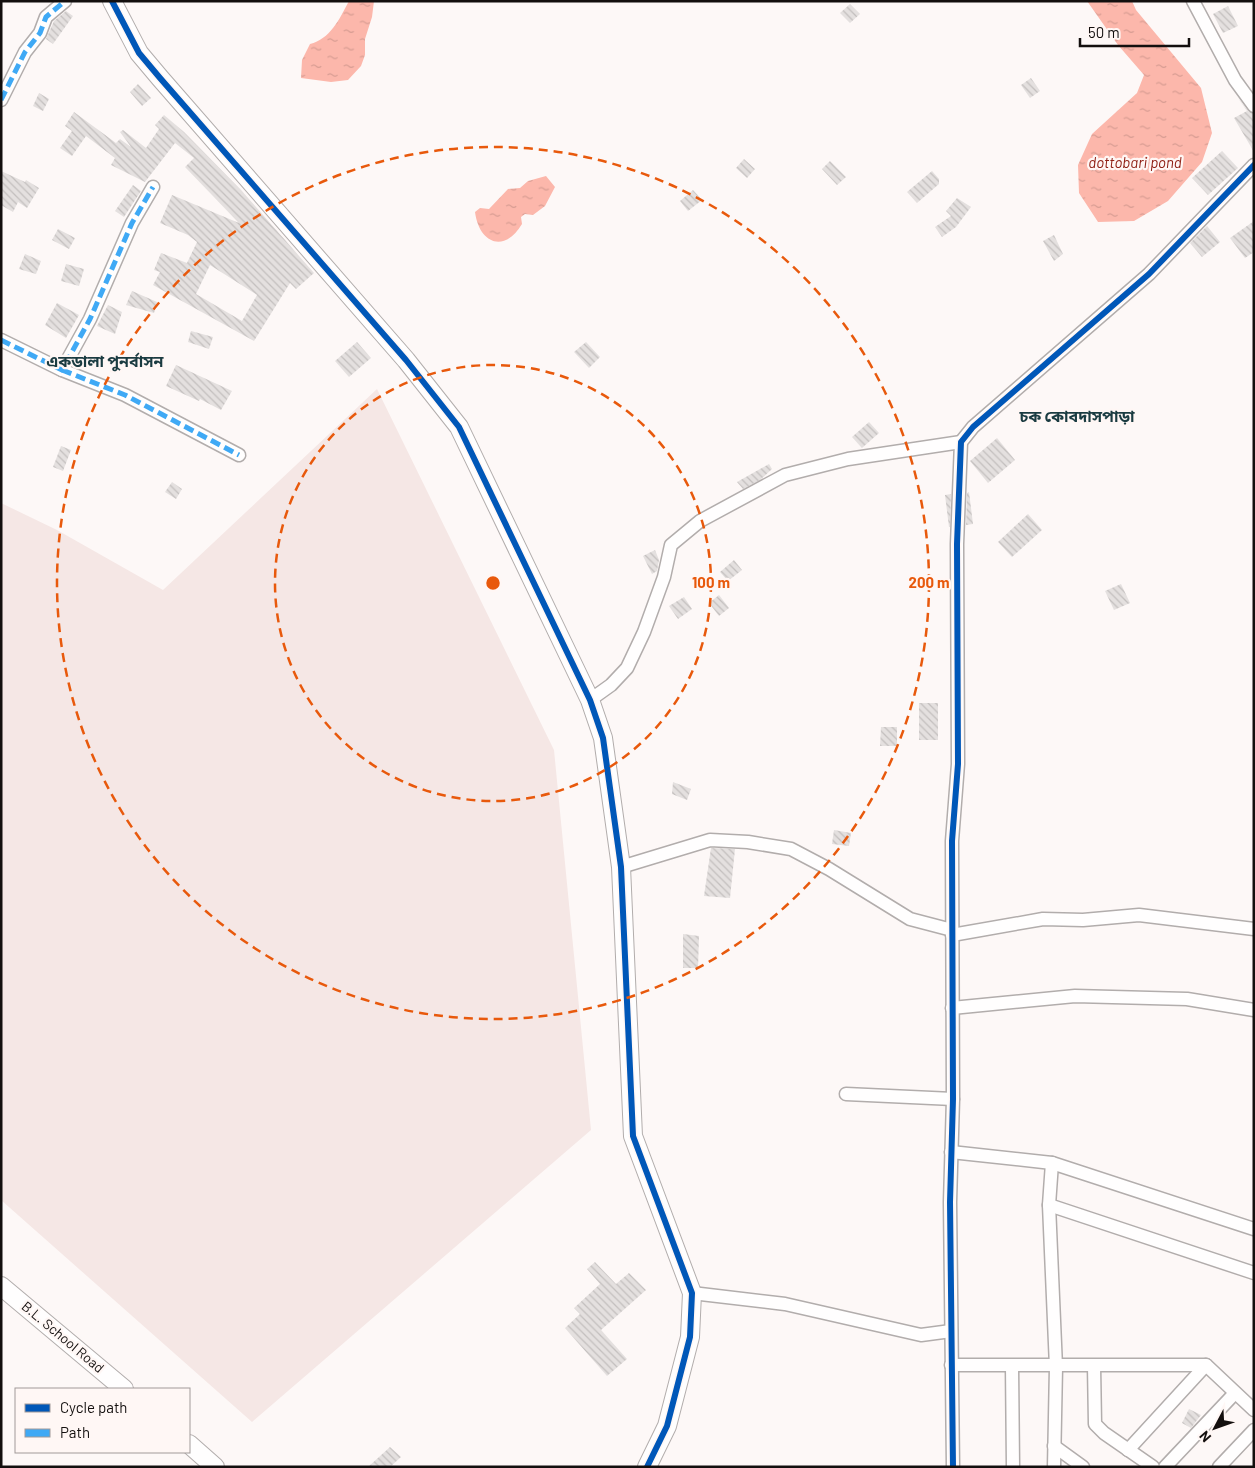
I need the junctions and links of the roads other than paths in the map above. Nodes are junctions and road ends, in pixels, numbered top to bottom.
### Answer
1 (65, 1) edge
2 (112, 1) edge
3 (1194, 1) edge
4 (1, 100) edge
5 (1254, 106) edge
6 (1254, 165) edge
7 (153, 187) dead end
8 (1, 340) edge
9 (62, 370) junction
10 (961, 442) junction
11 (239, 455) dead end
12 (590, 700) junction
13 (621, 867) junction
14 (1254, 929) edge
15 (952, 933) junction
16 (952, 1008) junction
17 (1254, 1010) edge
18 (846, 1094) dead end
19 (953, 1099) junction
20 (951, 1152) junction
21 (1052, 1163) junction
22 (1049, 1205) junction
23 (1254, 1229) edge
24 (1254, 1273) edge
25 (1, 1286) edge
26 (692, 1293) junction
27 (951, 1331) junction
28 (951, 1365) junction
29 (1206, 1365) junction
30 (1012, 1366) junction
31 (1056, 1366) junction
32 (1094, 1366) junction
33 (123, 1388) edge
34 (1235, 1393) junction
35 (1254, 1410) edge
36 (1254, 1430) edge
37 (190, 1445) edge
38 (1054, 1446) junction
39 (1128, 1450) junction
40 (215, 1467) edge
41 (647, 1467) edge
42 (953, 1467) edge
43 (1013, 1467) edge
44 (1054, 1467) edge
45 (1083, 1467) edge
46 (1153, 1467) edge
47 (1165, 1467) edge
48 (1219, 1467) edge

1 - 4 street
2 - 12 street
3 - 5 street
6 - 10 street
7 - 9 street
8 - 9 street
9 - 11 street
10 - 12 street
10 - 15 street
12 - 13 street
13 - 15 street
13 - 26 street
14 - 15 street
15 - 16 street
16 - 17 street
16 - 19 street
18 - 19 street
19 - 20 street
20 - 21 street
20 - 27 street
21 - 22 street
21 - 23 street
22 - 24 street
22 - 31 street
25 - 33 street, B.L. School Road
26 - 27 street
26 - 41 street
27 - 28 street
28 - 30 street
28 - 42 street
29 - 32 street
29 - 34 street
29 - 39 street
30 - 31 street
30 - 43 street
31 - 32 street
31 - 38 street
32 - 39 street
34 - 35 street
34 - 47 street
36 - 48 street
37 - 40 street
38 - 44 street
38 - 45 street
39 - 46 street

